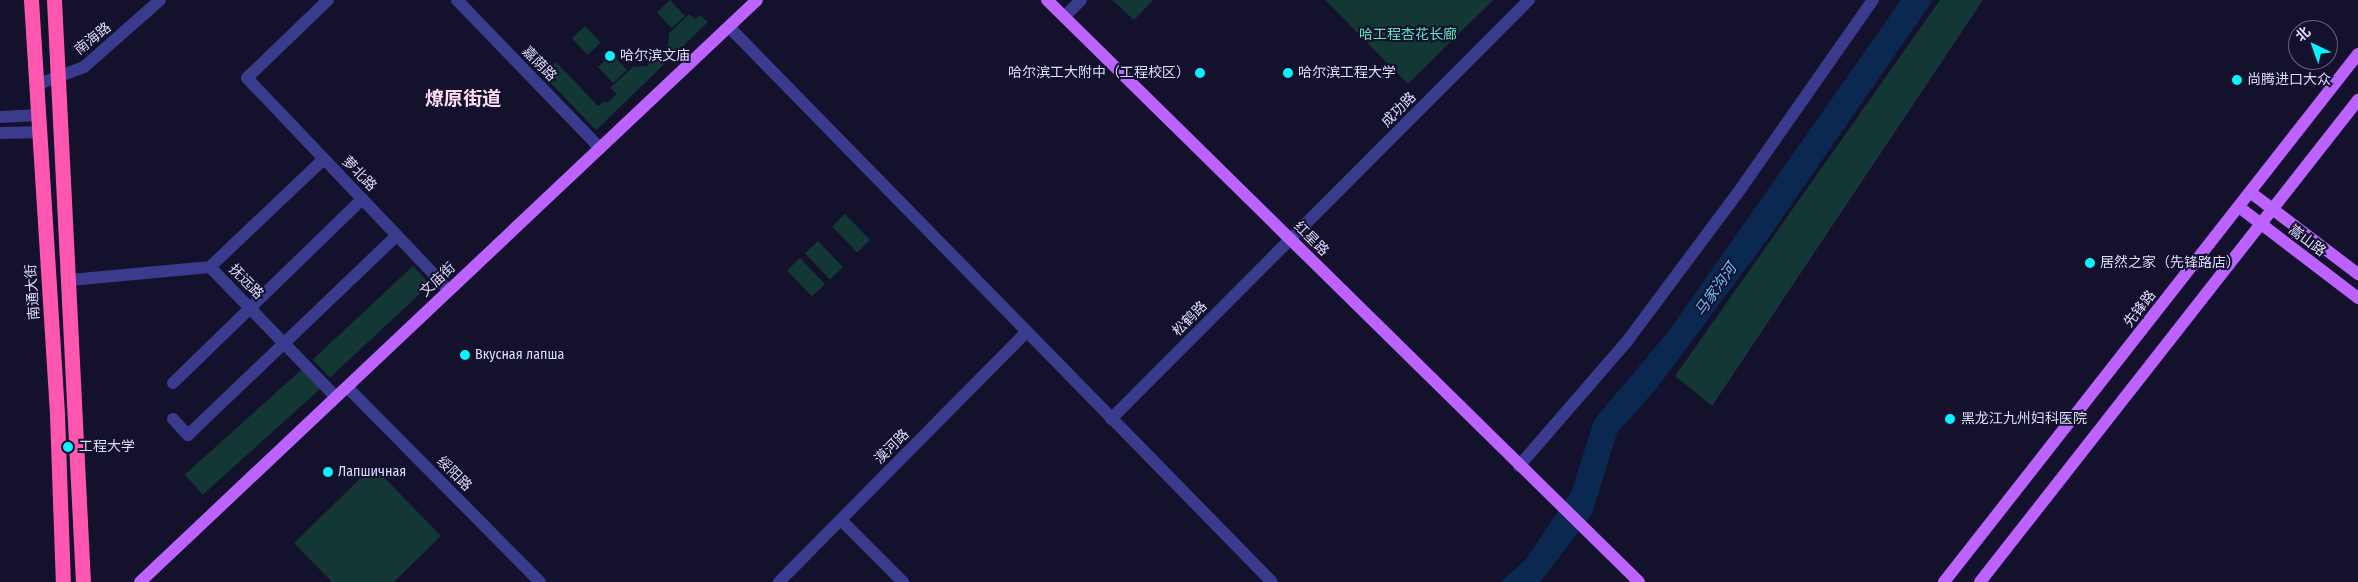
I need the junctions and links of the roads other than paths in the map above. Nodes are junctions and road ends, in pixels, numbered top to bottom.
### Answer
1 (32, 0) edge
2 (54, 0) edge
3 (160, 0) edge
4 (328, 0) edge
5 (457, 0) edge
6 (757, 0) edge
7 (1047, 0) edge
8 (1081, 0) edge
9 (1529, 0) edge
10 (1872, 0) edge
11 (1064, 17) junction
12 (729, 27) junction
13 (2358, 54) edge
14 (58, 78) junction
15 (36, 85) junction
16 (2358, 100) edge
17 (38, 115) junction
18 (0, 117) edge
19 (39, 132) junction
20 (0, 133) edge
21 (600, 148) junction
22 (324, 159) junction
23 (2250, 192) junction
24 (362, 199) junction
25 (2239, 207) junction
26 (2274, 210) junction
27 (2260, 224) junction
28 (396, 235) junction
29 (1290, 240) junction
30 (210, 267) junction
31 (2358, 274) edge
32 (70, 280) junction
33 (449, 290) junction
34 (2358, 298) edge
35 (250, 308) junction
36 (1026, 332) junction
37 (284, 343) junction
38 (173, 383) dead end
39 (347, 387) junction
40 (336, 397) junction
41 (173, 419) dead end
42 (1111, 419) junction
43 (1519, 466) junction
44 (841, 520) junction
45 (1637, 581) edge
46 (63, 582) edge
47 (83, 582) edge
48 (140, 582) edge
49 (540, 582) edge
50 (779, 582) edge
51 (903, 582) edge
52 (1272, 582) edge
53 (1944, 582) edge
54 (1980, 582) edge

1 - 15 highway, 南通大街
2 - 14 highway
3 - 14 street, 南海路
4 - 22 street, 萝北路
5 - 21 street, 嘉荫路
6 - 12 main road, 文庙街
7 - 11 main road, 红星路
8 - 11 street
9 - 29 street, 成功路
10 - 43 street
11 - 29 main road, 红星路
12 - 21 main road, 文庙街
12 - 36 street
13 - 23 main road, 先锋路
14 - 15 street, 南海路
14 - 32 highway
15 - 17 highway, 南通大街
16 - 26 main road
17 - 18 street
17 - 19 highway, 南通大街
19 - 20 street
19 - 46 highway, 南通大街
21 - 33 main road, 文庙街
22 - 24 street, 萝北路
22 - 30 street
23 - 25 main road, 先锋路
23 - 26 main road, 嵩山路
24 - 28 street, 萝北路
24 - 35 street
25 - 27 main road, 嵩山路
25 - 53 main road, 先锋路
26 - 27 main road
26 - 31 main road, 嵩山路
27 - 34 main road, 嵩山路
27 - 54 main road
28 - 33 street, 萝北路
28 - 37 street
29 - 42 street, 松鹤路
29 - 43 main road, 红星路
30 - 32 street, 抚远路
30 - 35 street, 抚远路
32 - 47 highway
33 - 39 main road, 文庙街
35 - 37 street, 抚远路
35 - 38 street
36 - 42 street
36 - 44 street, 漠河路
37 - 40 street, 抚远路
37 - 41 street
39 - 40 main road, 文庙街
39 - 49 street, 绥阳路
40 - 48 main road, 文庙街
42 - 52 street
43 - 45 main road, 红星路
44 - 50 street, 漠河路
44 - 51 street

